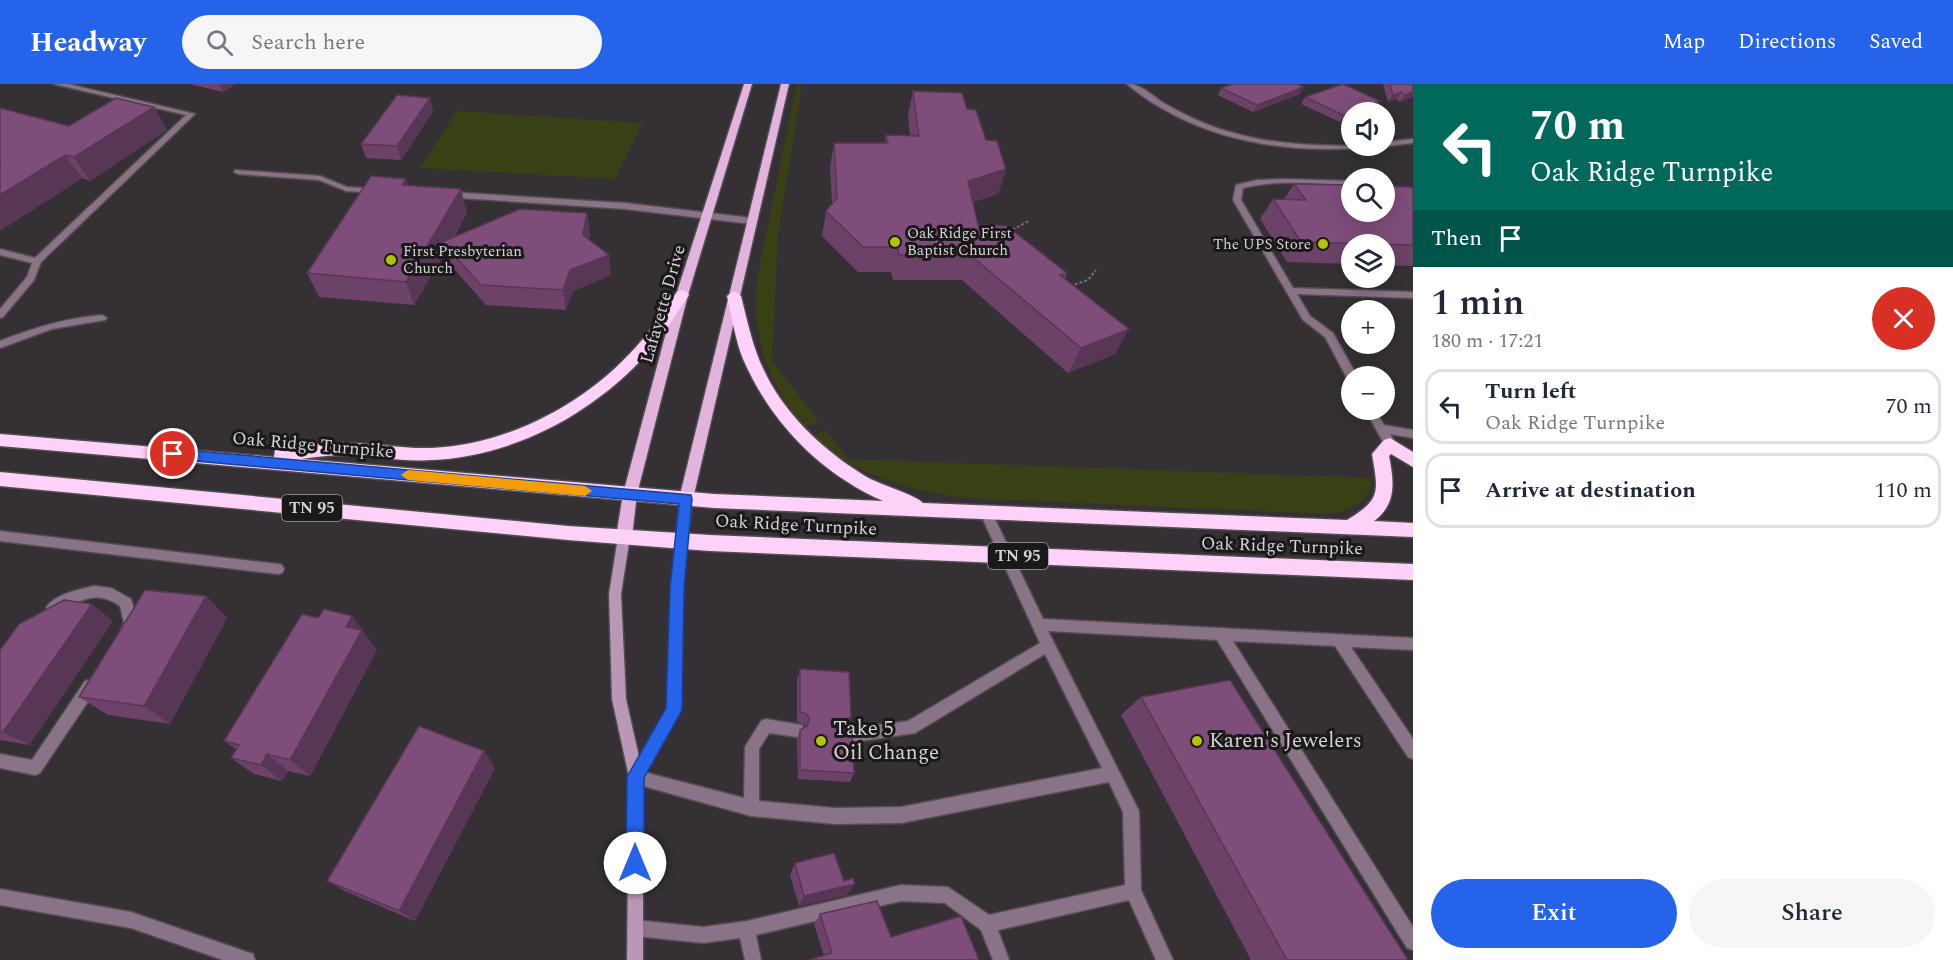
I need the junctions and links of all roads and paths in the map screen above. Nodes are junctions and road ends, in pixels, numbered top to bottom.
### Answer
1 (58, 84) edge
2 (748, 84) edge
3 (785, 84) edge
4 (1131, 84) edge
5 (1413, 141) edge
6 (238, 172) dead end
7 (1341, 183) edge
8 (389, 191) edge
9 (443, 195) edge
10 (706, 217) junction
11 (752, 221) junction
12 (1029, 221) dead end
13 (1000, 235) edge
14 (0, 252) edge
15 (37, 261) junction
16 (1096, 270) dead end
17 (1065, 287) edge
18 (1290, 291) junction
19 (682, 295) junction
20 (1413, 295) edge
21 (735, 296) junction
22 (0, 315) edge
23 (102, 318) dead end
24 (0, 345) edge
25 (1346, 366) edge
26 (1376, 420) edge
27 (1381, 428) junction
28 (1413, 434) edge
29 (0, 440) edge
30 (1390, 444) junction
31 (239, 459) junction
32 (1413, 461) edge
33 (0, 479) edge
34 (630, 494) junction
35 (686, 499) junction
36 (937, 511) junction
37 (986, 513) junction
38 (1349, 528) junction
39 (1413, 530) edge
40 (0, 536) edge
41 (624, 537) junction
42 (681, 541) junction
43 (1006, 556) junction
44 (278, 569) dead end
45 (1413, 572) edge
46 (43, 614) edge
47 (1038, 625) junction
48 (1221, 634) junction
49 (1339, 640) junction
50 (118, 642) edge
51 (1413, 644) edge
52 (1048, 645) junction
53 (99, 671) edge
54 (797, 730) edge
55 (848, 736) edge
56 (1413, 752) edge
57 (0, 761) edge
58 (1111, 774) junction
59 (636, 777) junction
60 (751, 808) junction
61 (1133, 891) junction
62 (0, 897) edge
63 (987, 924) junction
64 (635, 928) junction
65 (747, 929) junction
66 (1413, 942) edge
67 (247, 960) edge
68 (635, 960) edge
69 (753, 960) edge
70 (1001, 960) edge
71 (1165, 960) edge

1 - 15 street
2 - 10 main road, Lafayette Drive
3 - 11 main road
4 - 5 street
6 - 8 street
7 - 18 street
9 - 10 street
10 - 11 street
10 - 19 main road, Lafayette Drive
11 - 21 main road
12 - 13 path
14 - 15 street
15 - 22 street
16 - 17 path
18 - 20 street
18 - 25 street
19 - 31 highway
19 - 34 main road, Lafayette Drive
21 - 35 main road
21 - 36 highway
23 - 24 street
26 - 27 street
27 - 28 street
27 - 30 street
29 - 31 highway, Oak Ridge Turnpike / TN 95
30 - 32 highway
30 - 38 highway
31 - 34 highway, Oak Ridge Turnpike / TN 95
33 - 41 highway, Oak Ridge Turnpike / TN 95
34 - 35 highway, Oak Ridge Turnpike / TN 95
34 - 41 main road, Lafayette Drive
35 - 36 highway, Oak Ridge Turnpike / TN 95
35 - 42 street
36 - 37 highway, Oak Ridge Turnpike / TN 95
37 - 38 highway, Oak Ridge Turnpike / TN 95
37 - 43 street
38 - 39 highway, Oak Ridge Turnpike / TN 95
40 - 44 street
41 - 42 highway, Oak Ridge Turnpike / TN 95
41 - 59 street
42 - 43 highway, Oak Ridge Turnpike / TN 95
42 - 59 street
43 - 45 highway, Oak Ridge Turnpike / TN 95
43 - 47 street
46 - 50 street
47 - 48 street
47 - 52 street
48 - 49 street
48 - 66 street
49 - 51 street
49 - 56 street
52 - 55 street
52 - 58 street
53 - 57 street
54 - 60 street
58 - 60 street
58 - 61 street
59 - 60 street
59 - 64 street
61 - 63 street
61 - 71 street
62 - 67 street
63 - 65 street
63 - 70 street
64 - 65 street
64 - 68 street
65 - 69 street

